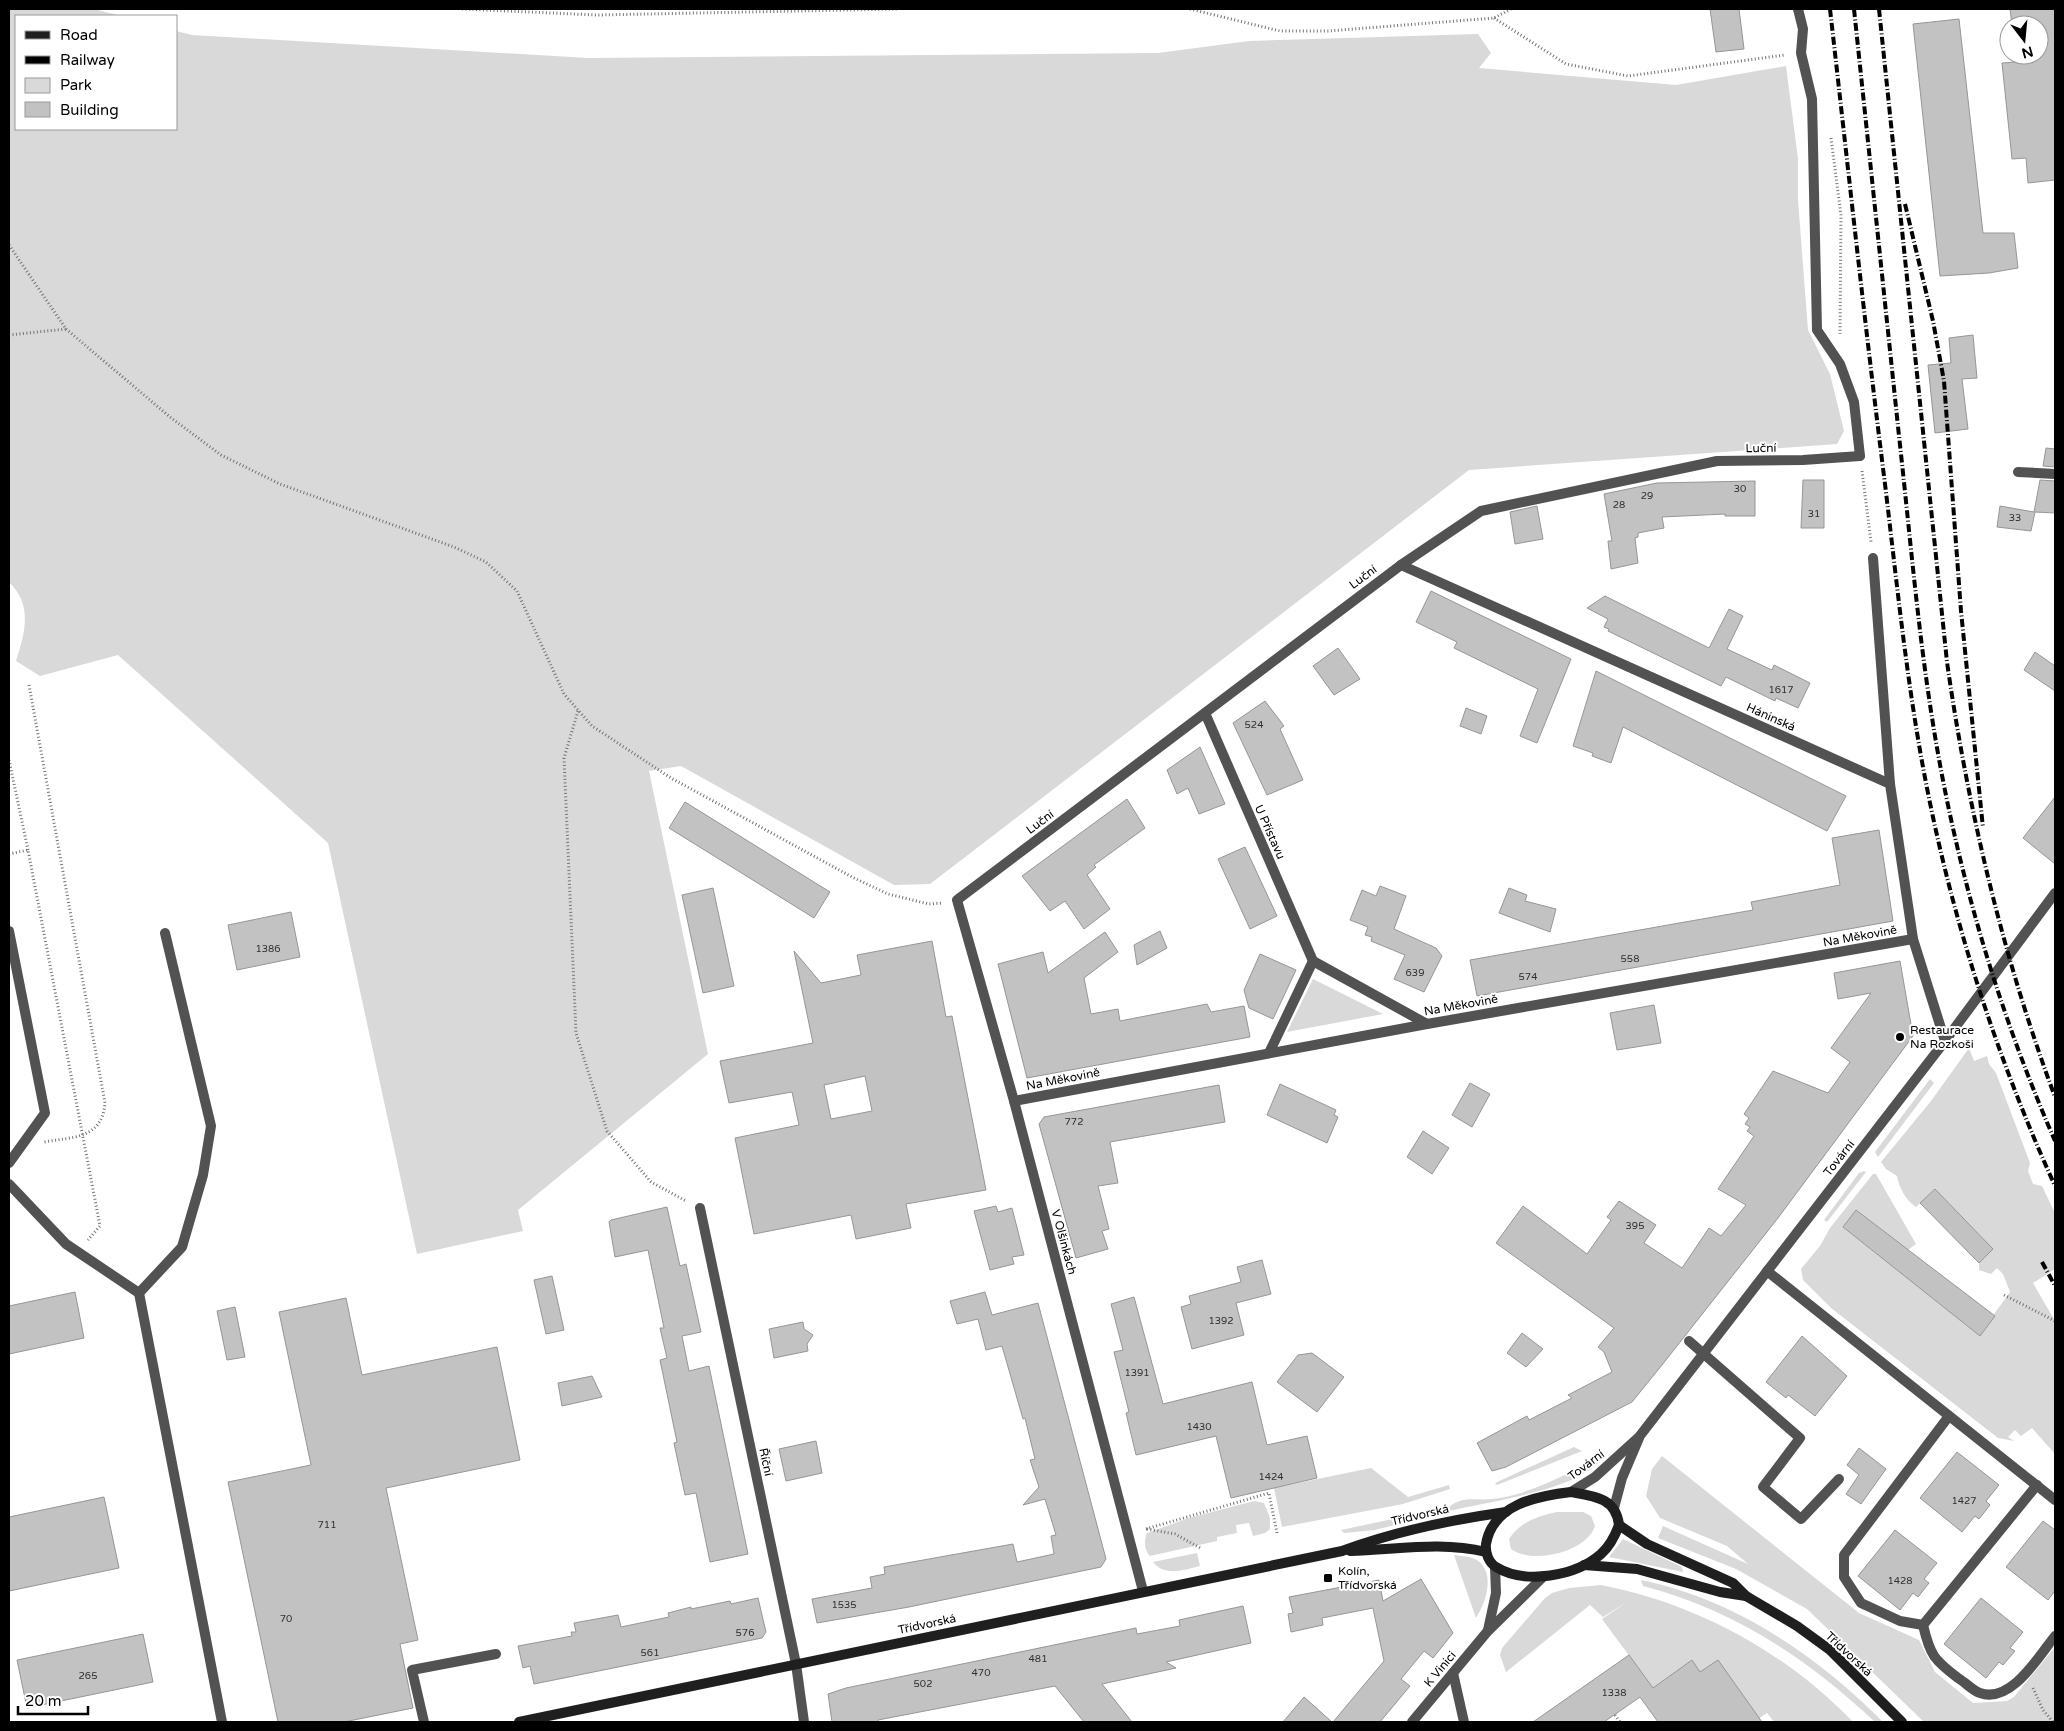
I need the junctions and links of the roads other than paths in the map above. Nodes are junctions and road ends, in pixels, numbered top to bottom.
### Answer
1 (1798, 9) edge
2 (2018, 472) dead end
3 (2055, 474) edge
4 (1873, 558) road end
5 (1400, 565) junction
6 (1204, 713) junction
7 (1890, 784) junction
8 (2055, 892) edge
9 (957, 900) joint
10 (9, 931) edge
11 (165, 933) dead end
12 (1913, 939) junction
13 (1313, 961) junction
14 (1427, 1024) junction
15 (1945, 1041) junction
16 (1269, 1053) junction
17 (1014, 1101) junction
18 (9, 1163) edge
19 (9, 1184) edge
20 (700, 1208) road end
21 (1767, 1271) junction
22 (139, 1293) junction
23 (1689, 1341) dead end
24 (1704, 1352) junction
25 (1950, 1416) junction
26 (1639, 1437) junction
27 (1839, 1479) dead end
28 (2037, 1485) junction
29 (1570, 1492) junction
30 (2055, 1500) edge
31 (1614, 1508) junction
32 (1506, 1512) junction
33 (1619, 1526) junction
34 (1342, 1551) junction
35 (1486, 1552) junction
36 (1584, 1565) junction
37 (1495, 1567) junction
38 (1544, 1576) junction
39 (1143, 1591) junction
40 (1746, 1596) junction
41 (1923, 1625) junction
42 (1487, 1632) junction
43 (2055, 1636) edge
44 (496, 1654) dead end
45 (796, 1664) junction
46 (1453, 1673) junction
47 (222, 1722) edge
48 (424, 1722) edge
49 (519, 1722) edge
50 (804, 1722) edge
51 (1412, 1722) edge
52 (1464, 1722) edge
53 (1902, 1722) edge

1 - 5 street, Luční
2 - 3 street
4 - 7 street
5 - 6 street, Luční
5 - 7 street, Háninská
6 - 9 street, Luční
6 - 13 street, U Přístavu
7 - 12 street
8 - 15 street, Tovární
9 - 17 street, V Olšinkách
10 - 18 street
11 - 22 street
12 - 14 street, Na Měkovině
12 - 15 street
13 - 14 street
13 - 16 street
14 - 16 street, Na Měkovině
15 - 21 street, Tovární
16 - 17 street, Na Měkovině
17 - 39 street, V Olšinkách
19 - 22 street
20 - 45 street, Říční
21 - 24 street, Tovární
21 - 25 street
22 - 47 street
23 - 24 street
24 - 26 street, Tovární
24 - 27 street
25 - 28 street
25 - 41 street
26 - 29 street, Tovární
26 - 31 street, Tovární
28 - 30 street
28 - 41 street
29 - 31 main road
29 - 32 main road
31 - 33 main road
32 - 34 main road, Třídvorská
32 - 35 main road
33 - 36 main road
33 - 40 main road, Třídvorská
34 - 35 main road, Třídvorská
34 - 39 main road, Třídvorská
35 - 37 main road
36 - 38 main road
36 - 40 main road, Třídvorská
37 - 38 main road
37 - 42 street, K Vinici
38 - 42 street, K Vinici
39 - 45 main road, Třídvorská
40 - 53 main road, Třídvorská
41 - 43 street
42 - 46 street, K Vinici
44 - 48 street
45 - 49 main road, Třídvorská
45 - 50 street, Říční
46 - 51 street, K Vinici
46 - 52 street

